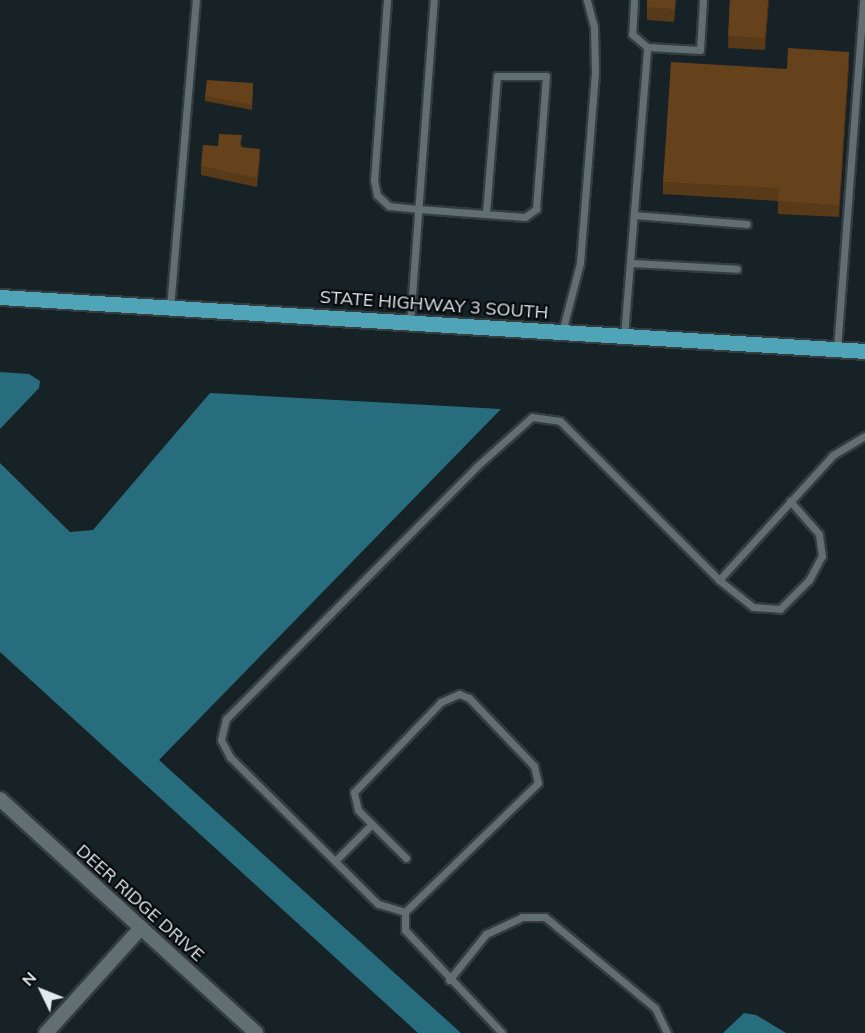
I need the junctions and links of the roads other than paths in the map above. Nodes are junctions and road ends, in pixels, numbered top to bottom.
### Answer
1 (196, 0) edge
2 (387, 0) edge
3 (434, 0) edge
4 (587, 0) edge
5 (634, 0) edge
6 (703, 0) edge
7 (864, 0) edge
8 (647, 47) junction
9 (419, 209) junction
10 (486, 214) junction
11 (634, 215) junction
12 (747, 224) dead end
13 (631, 263) junction
14 (737, 269) dead end
15 (0, 297) edge
16 (170, 308) junction
17 (410, 323) junction
18 (562, 332) junction
19 (624, 336) junction
20 (837, 349) junction
21 (865, 351) edge
22 (865, 436) edge
23 (790, 501) junction
24 (719, 580) junction
25 (0, 799) edge
26 (372, 824) junction
27 (406, 858) dead end
28 (334, 861) junction
29 (405, 912) junction
30 (141, 928) junction
31 (448, 980) junction
32 (46, 1033) edge
33 (256, 1033) edge
34 (502, 1033) edge
35 (667, 1033) edge

1 - 16 lane
2 - 9 lane
3 - 9 lane
4 - 18 lane
5 - 8 lane
6 - 8 lane
7 - 20 lane
8 - 11 lane
9 - 10 lane
9 - 17 lane
10 - 10 lane
11 - 12 lane
11 - 13 lane
13 - 14 lane
13 - 19 lane
15 - 16 main road, STATE HIGHWAY 3 SOUTH
16 - 17 main road, STATE HIGHWAY 3 SOUTH
17 - 18 main road, STATE HIGHWAY 3 SOUTH
18 - 19 main road, STATE HIGHWAY 3 SOUTH
19 - 20 main road, STATE HIGHWAY 3 SOUTH
20 - 21 main road, STATE HIGHWAY 3 SOUTH
22 - 23 lane
23 - 24 lane
23 - 24 lane
24 - 28 lane
25 - 30 street, DEER RIDGE DRIVE
26 - 27 lane
26 - 28 lane
26 - 29 lane
28 - 29 lane
29 - 31 lane
30 - 32 street
30 - 33 street, DEER RIDGE DRIVE
31 - 34 lane
31 - 35 lane

